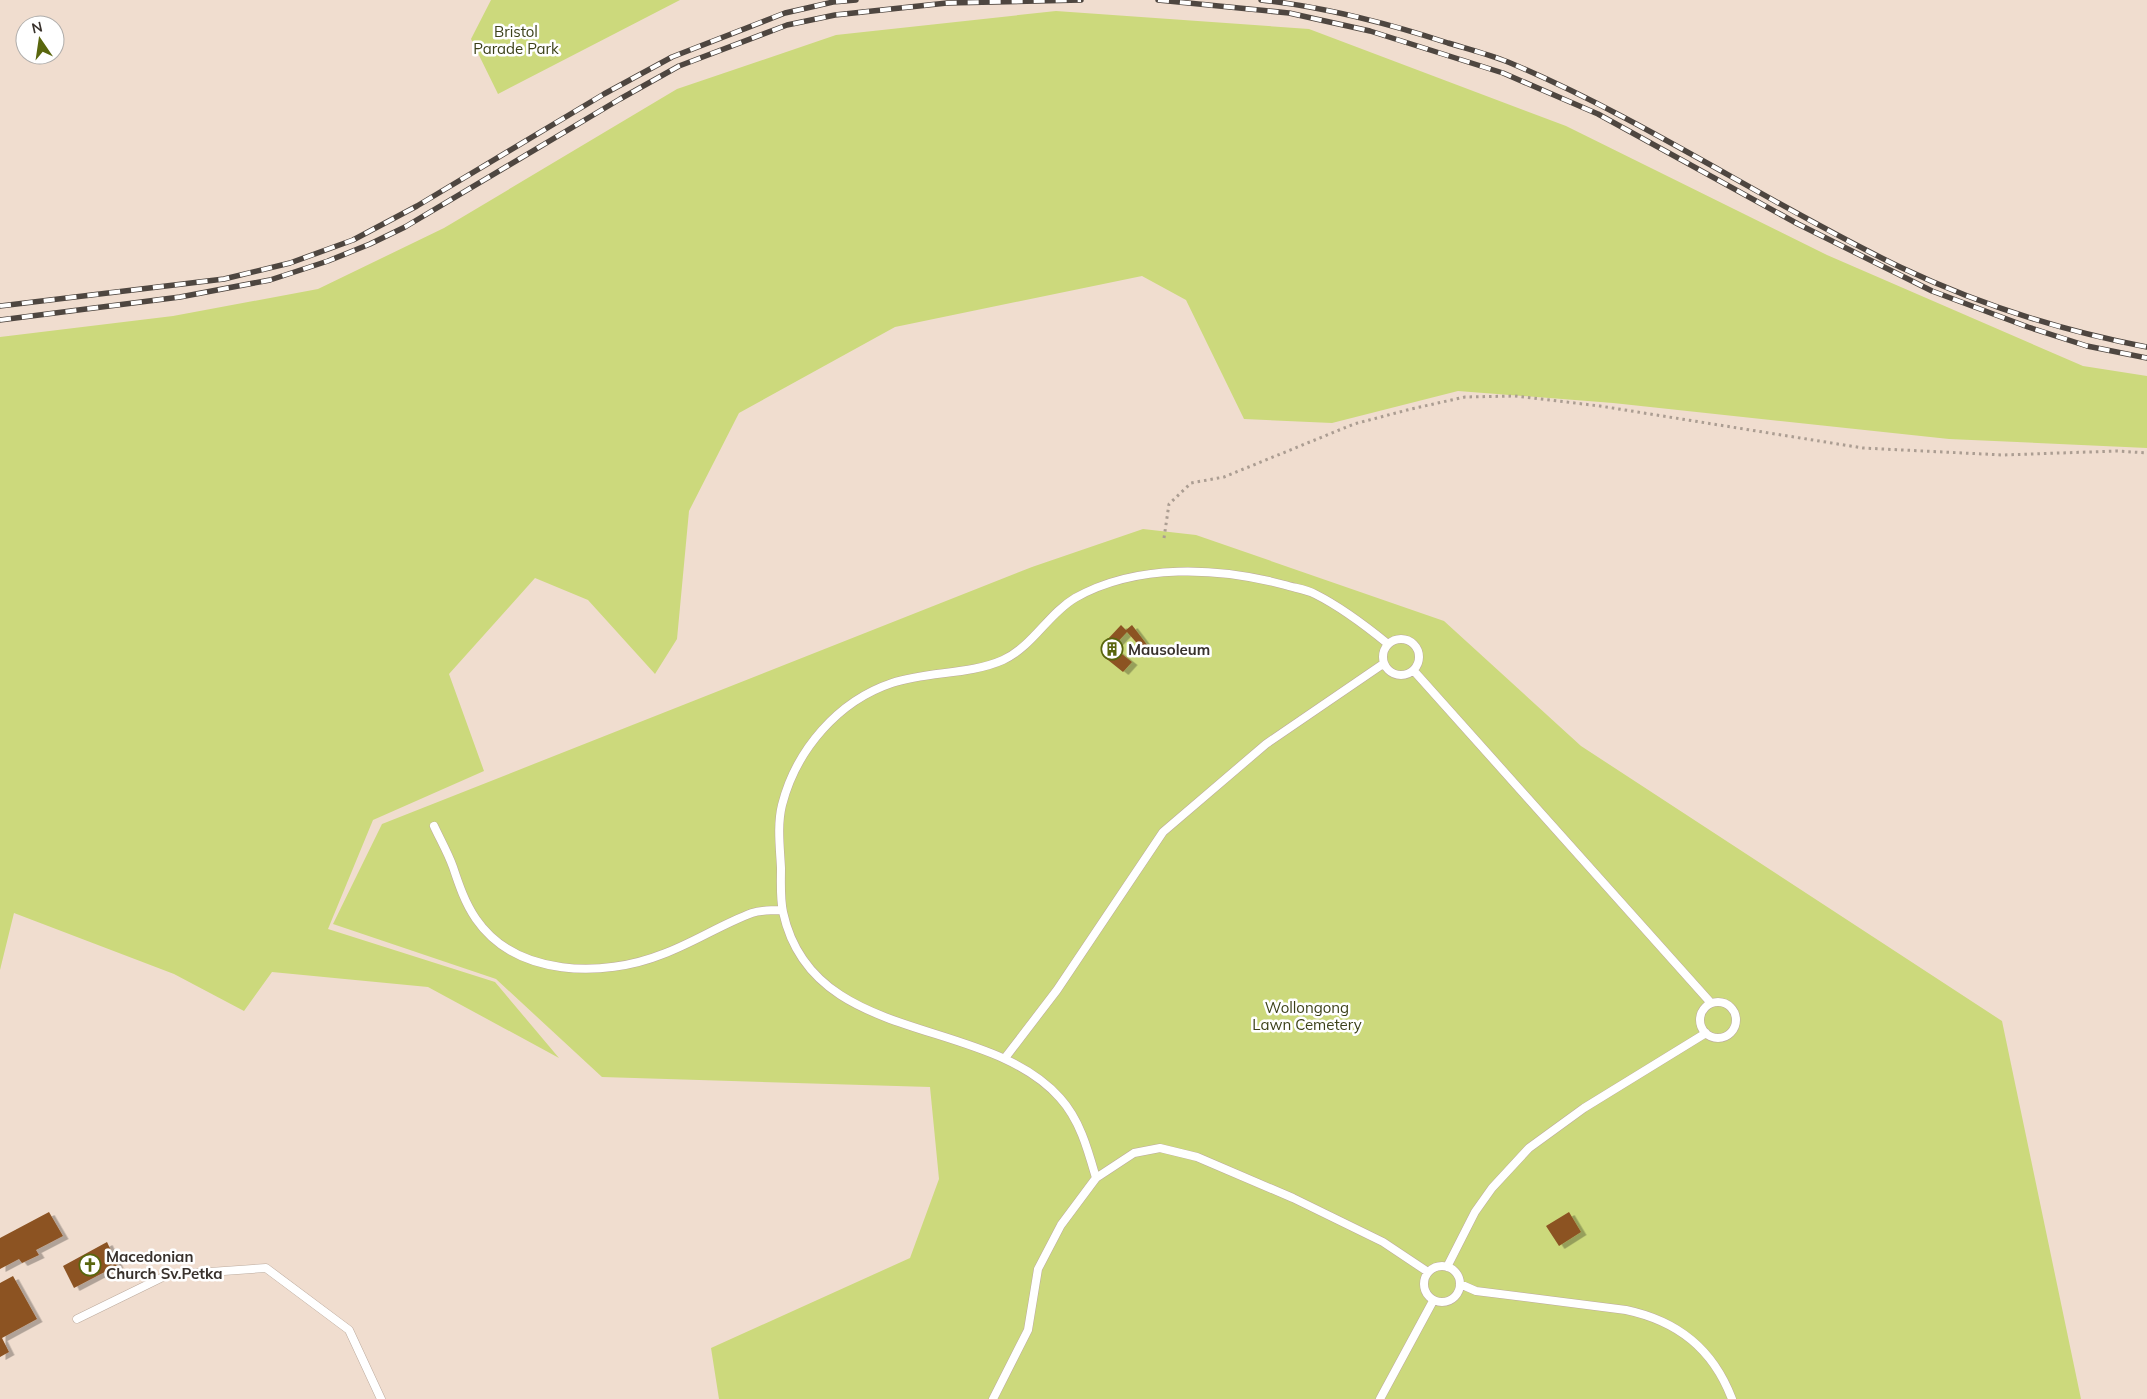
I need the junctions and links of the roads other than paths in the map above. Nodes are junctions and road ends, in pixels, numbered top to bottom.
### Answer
1 (1388, 644) junction
2 (1384, 664) junction
3 (1414, 671) junction
4 (434, 826) dead end
5 (782, 910) junction
6 (1711, 1003) junction
7 (1706, 1033) junction
8 (1005, 1058) junction
9 (1096, 1178) junction
10 (1447, 1267) junction
11 (1428, 1272) junction
12 (1460, 1284) junction
13 (1433, 1301) junction
14 (77, 1319) dead end
15 (381, 1399) edge
16 (993, 1399) edge
17 (1380, 1399) edge
18 (1732, 1399) edge

1 - 2 lane
1 - 3 lane
1 - 5 lane
2 - 3 lane
2 - 8 lane
3 - 6 lane
4 - 5 lane
5 - 8 lane
6 - 7 lane
6 - 7 lane
7 - 10 lane
8 - 9 lane
9 - 11 lane
9 - 16 lane
10 - 11 lane
10 - 12 lane
11 - 13 lane
12 - 13 lane
12 - 18 lane
13 - 17 lane
14 - 15 lane

